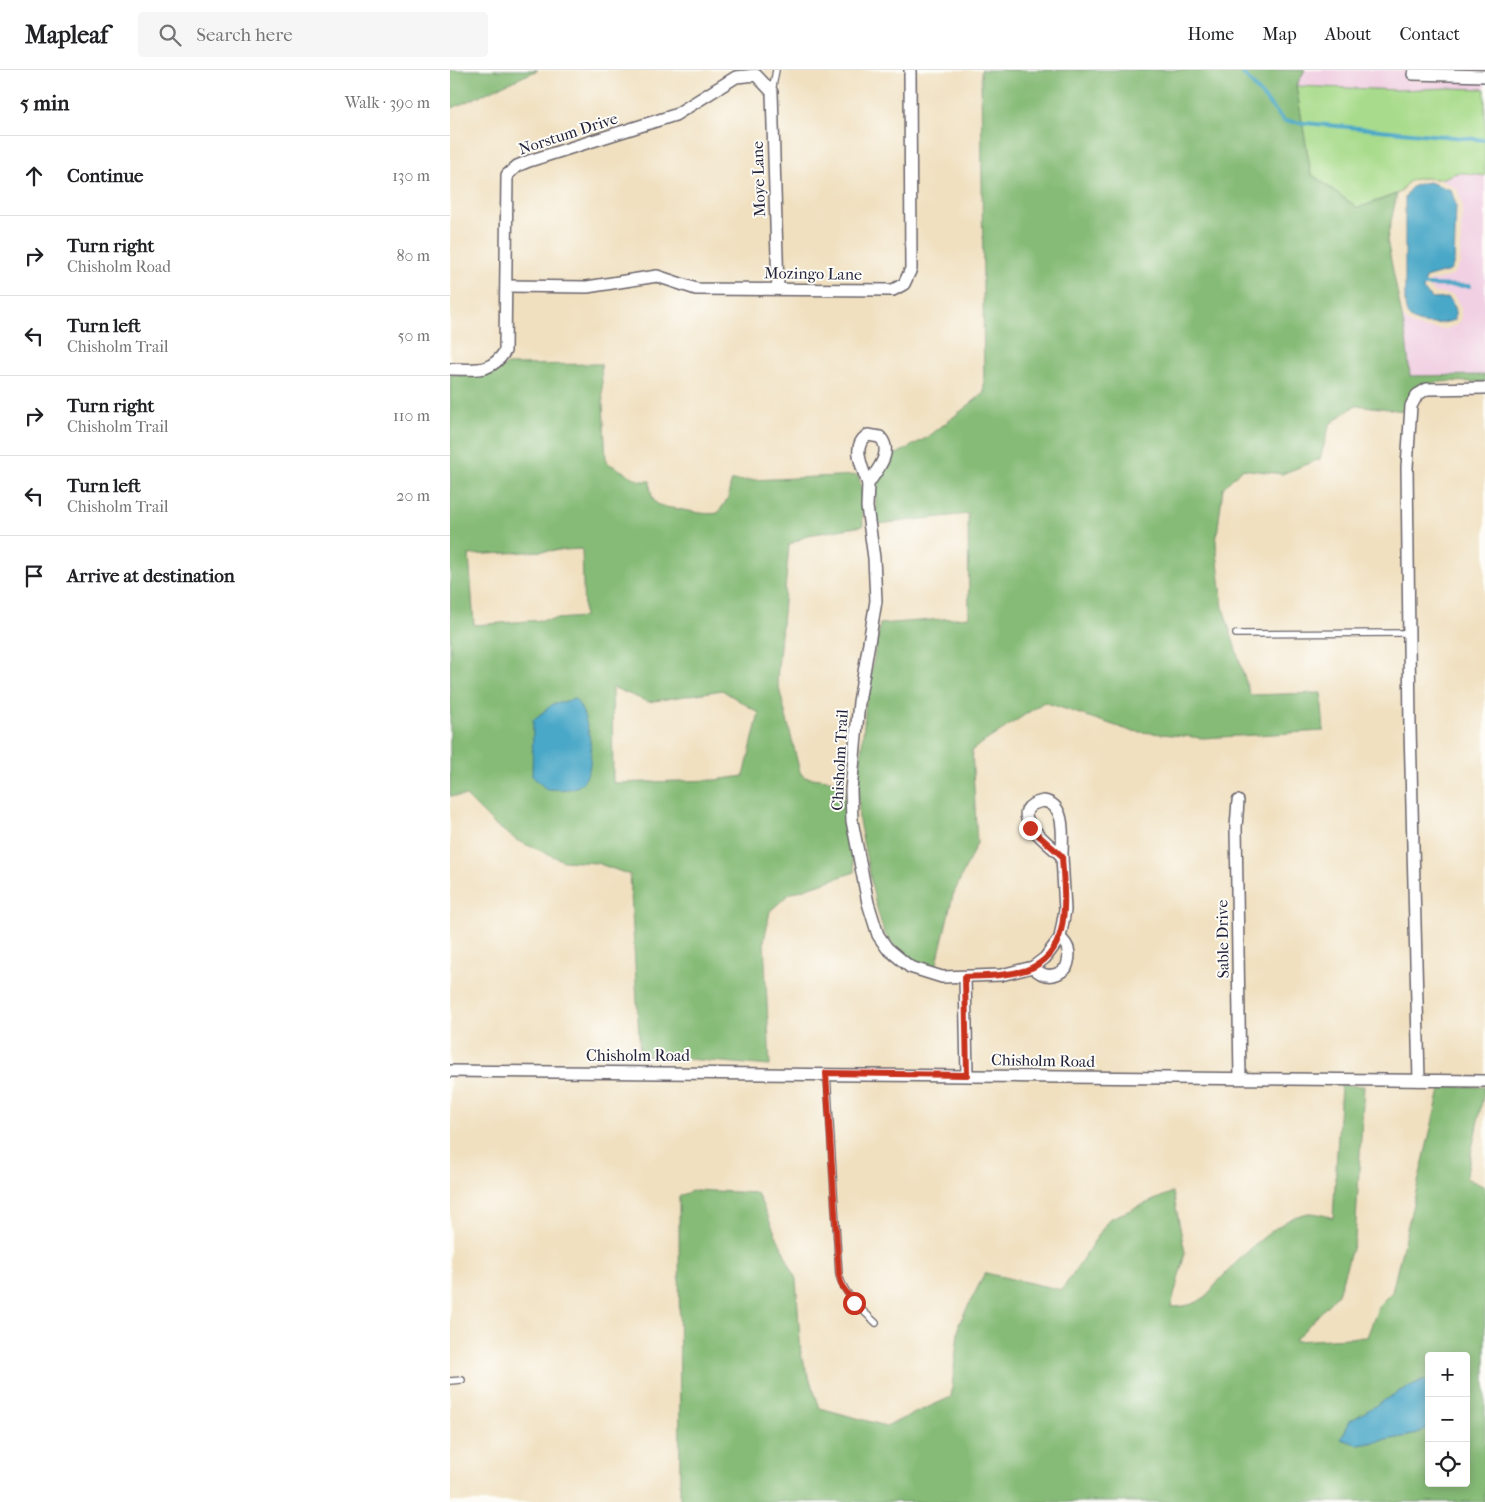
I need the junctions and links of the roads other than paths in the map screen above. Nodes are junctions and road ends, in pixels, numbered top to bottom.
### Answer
1 (776, 70) edge
2 (910, 70) edge
3 (743, 73) edge
4 (1413, 74) dead end
5 (1485, 76) edge
6 (772, 92) junction
7 (506, 286) junction
8 (778, 289) junction
9 (450, 368) edge
10 (1485, 388) edge
11 (868, 484) dead end
12 (1409, 633) junction
13 (1236, 634) dead end
14 (1238, 801) dead end
15 (1062, 856) junction
16 (1060, 938) junction
17 (1033, 967) junction
18 (965, 977) junction
19 (450, 1070) edge
20 (826, 1073) junction
21 (967, 1075) junction
22 (1240, 1078) junction
23 (1419, 1080) junction
24 (1485, 1081) edge
25 (876, 1323) dead end
26 (462, 1380) dead end
27 (450, 1381) edge

1 - 6 lane
2 - 8 street, Mozingo Lane
3 - 6 street, Norstum Drive
3 - 7 street, Norstum Drive
4 - 5 street
6 - 8 street, Moye Lane
7 - 8 street, Mozingo Lane
7 - 9 street, Norstum Drive
10 - 12 street
11 - 18 street, Chisholm Trail
12 - 13 lane
12 - 23 street
14 - 22 street, Sable Drive
15 - 15 street, Chisholm Trail
15 - 16 street, Chisholm Trail
16 - 17 street, Chisholm Trail
16 - 17 street
17 - 18 street, Chisholm Trail
18 - 21 street
19 - 20 street, Chisholm Road
20 - 21 street, Chisholm Road
20 - 25 lane
21 - 22 street, Chisholm Road
22 - 23 street, Chisholm Road
23 - 24 street, Chisholm Road
26 - 27 lane

